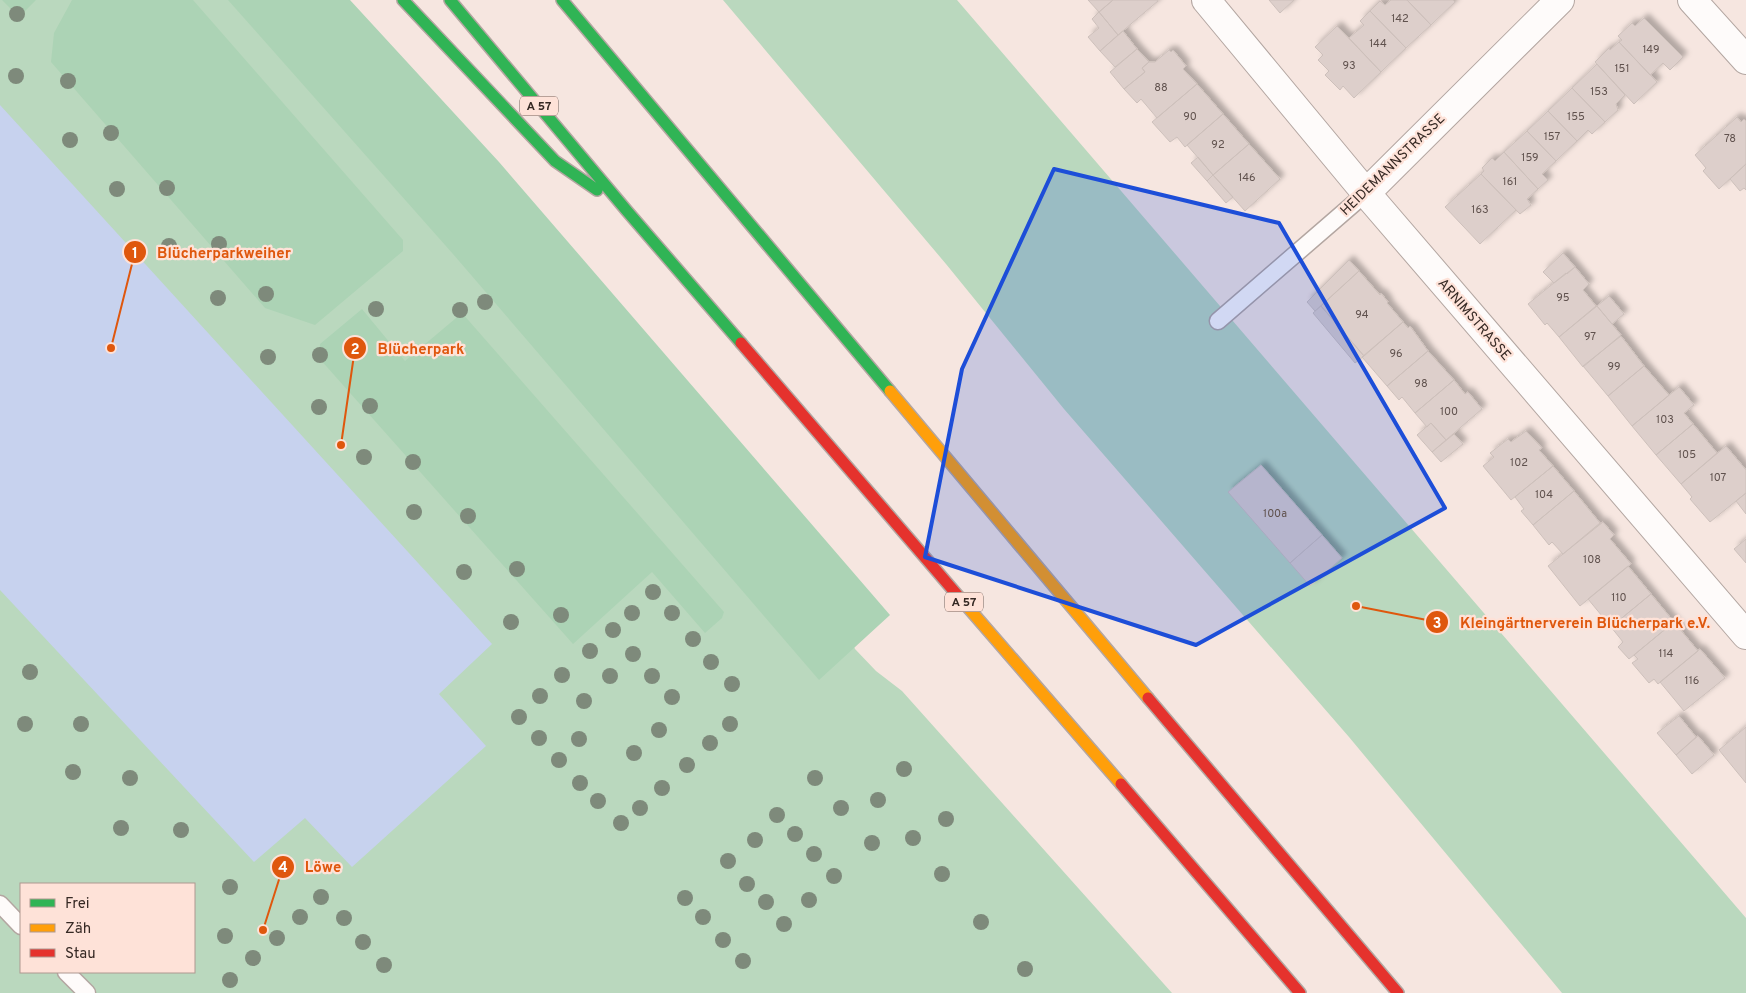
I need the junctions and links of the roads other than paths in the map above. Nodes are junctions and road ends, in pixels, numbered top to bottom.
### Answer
1 (404, 0) edge
2 (450, 0) edge
3 (562, 0) edge
4 (1206, 0) edge
5 (1560, 0) edge
6 (1692, 0) edge
7 (1746, 60) edge
8 (1366, 192) junction
9 (627, 211) junction
10 (1218, 321) dead end
11 (1746, 636) edge
12 (0, 904) edge
13 (20, 925) edge
14 (67, 973) edge
15 (87, 993) edge
16 (1300, 993) edge
17 (1398, 993) edge

1 - 9 highway
2 - 9 highway, A 57
3 - 17 highway
4 - 8 street, ARNIMSTRASSE
5 - 8 street, HEIDEMANNSTRASSE
6 - 7 street
8 - 10 lane, HEIDEMANNSTRASSE
8 - 11 street, ARNIMSTRASSE
9 - 16 highway, A 57
12 - 13 lane
14 - 15 lane

